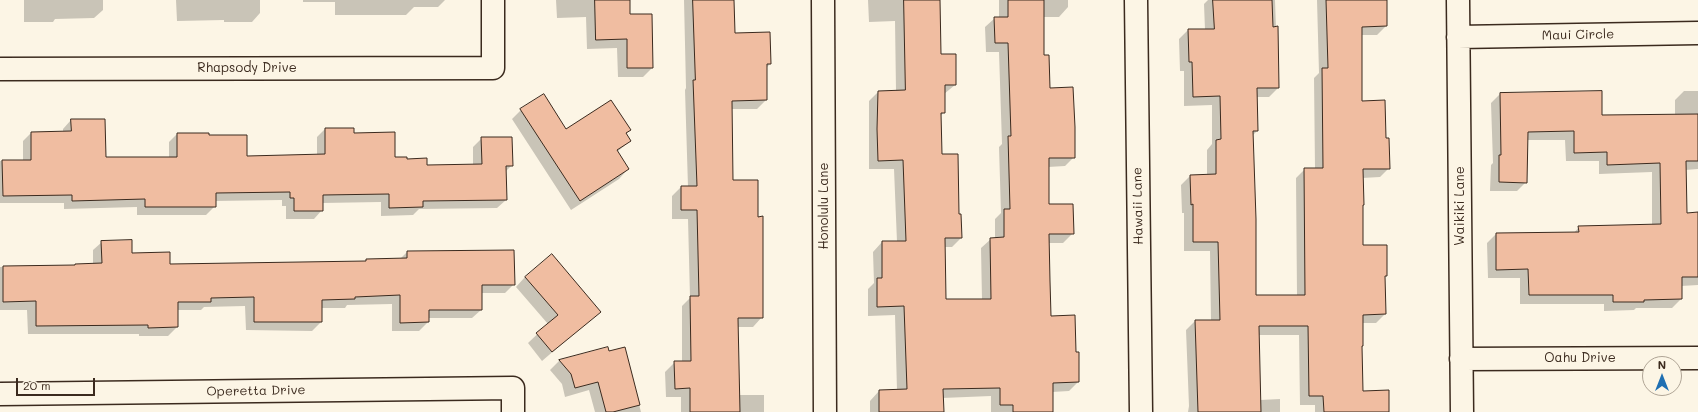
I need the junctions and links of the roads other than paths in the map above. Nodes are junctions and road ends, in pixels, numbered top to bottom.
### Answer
1 (493, 0) edge
2 (824, 0) edge
3 (1136, 0) edge
4 (1458, 0) edge
5 (1698, 33) edge
6 (1458, 37) junction
7 (0, 69) edge
8 (1698, 358) edge
9 (1461, 359) junction
10 (0, 394) edge
11 (513, 412) edge
12 (825, 412) edge
13 (1141, 412) edge
14 (1462, 412) edge

1 - 7 street, Rhapsody Drive
2 - 12 street, Honolulu Lane
3 - 13 street, Hawaii Lane
4 - 6 street, Waikiki Lane
5 - 6 street, Maui Circle
6 - 9 street, Waikiki Lane
8 - 9 street, Oahu Drive
9 - 14 street, Waikiki Lane
10 - 11 street, Operetta Drive

